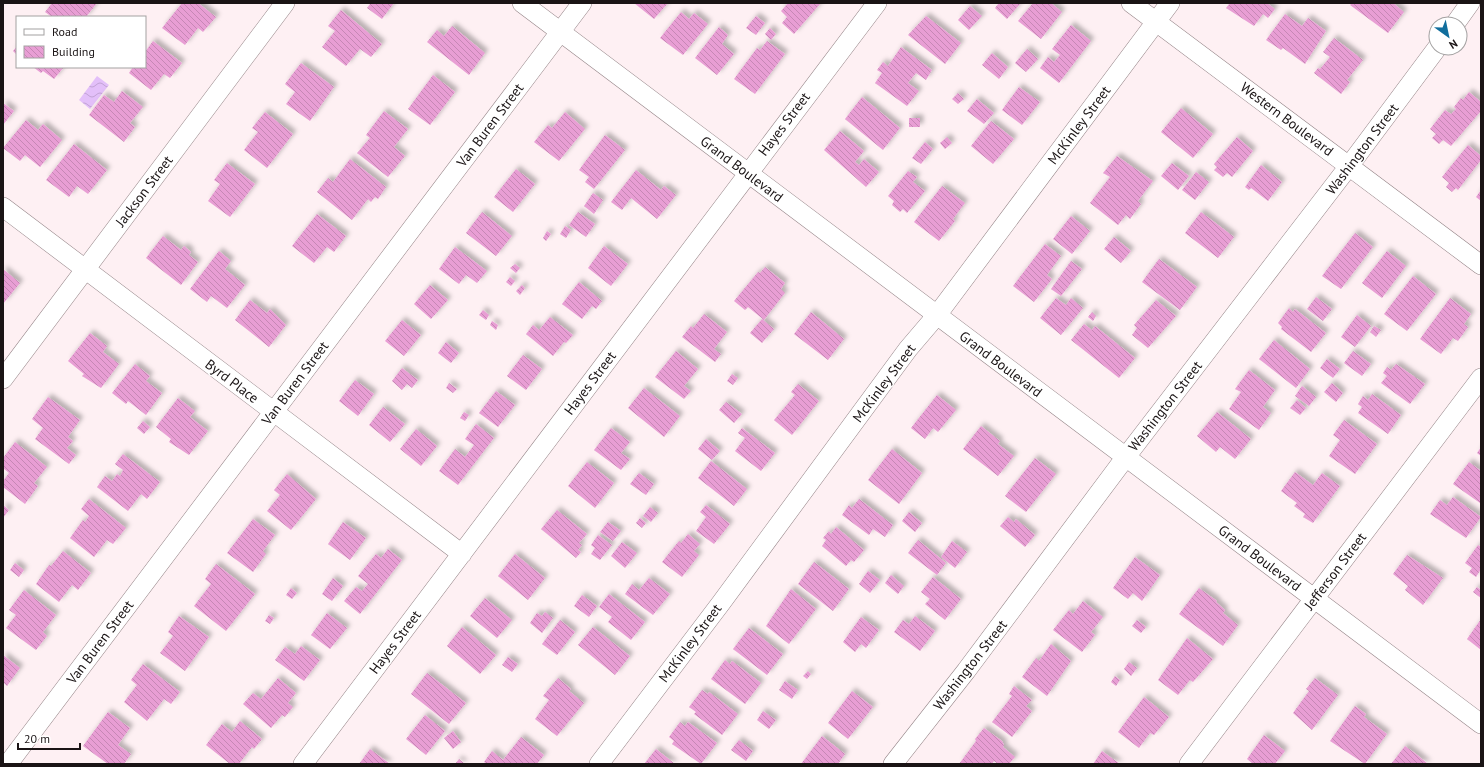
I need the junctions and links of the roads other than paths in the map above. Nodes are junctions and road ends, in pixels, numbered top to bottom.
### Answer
1 (285, 3) edge
2 (522, 3) edge
3 (582, 3) edge
4 (877, 3) edge
5 (1131, 3) edge
6 (1170, 3) edge
7 (1470, 3) edge
8 (1461, 16) edge
9 (1156, 21) junction
10 (560, 32) junction
11 (1431, 56) edge
12 (1350, 166) junction
13 (748, 173) junction
14 (3, 207) edge
15 (1481, 265) edge
16 (85, 270) junction
17 (937, 315) junction
18 (1481, 378) edge
19 (3, 379) edge
20 (273, 412) junction
21 (1125, 458) junction
22 (462, 554) junction
23 (1314, 598) junction
24 (1481, 724) edge
25 (8, 764) edge
26 (303, 764) edge
27 (599, 764) edge
28 (893, 764) edge
29 (1189, 764) edge

1 - 16 street, Jackson Street
2 - 10 street, Grand Boulevard
3 - 10 street, Van Buren Street
4 - 13 street, Hayes Street
5 - 9 street, Western Boulevard
6 - 9 street, McKinley Street
7 - 8 street
9 - 12 street, Western Boulevard
9 - 17 street, McKinley Street
10 - 13 street, Grand Boulevard
10 - 20 street, Van Buren Street
11 - 12 street, Washington Street
12 - 15 street, Western Boulevard
12 - 21 street, Washington Street
13 - 17 street, Grand Boulevard
13 - 22 street, Hayes Street
14 - 16 street, Byrd Place
16 - 19 street, Jackson Street
16 - 20 street, Byrd Place
17 - 21 street, Grand Boulevard
17 - 27 street, McKinley Street
18 - 23 street, Jefferson Street
20 - 22 street, Byrd Place
20 - 25 street, Van Buren Street
21 - 23 street, Grand Boulevard
21 - 28 street, Washington Street
22 - 26 street, Hayes Street
23 - 24 street, Grand Boulevard
23 - 29 street, Jefferson Street

